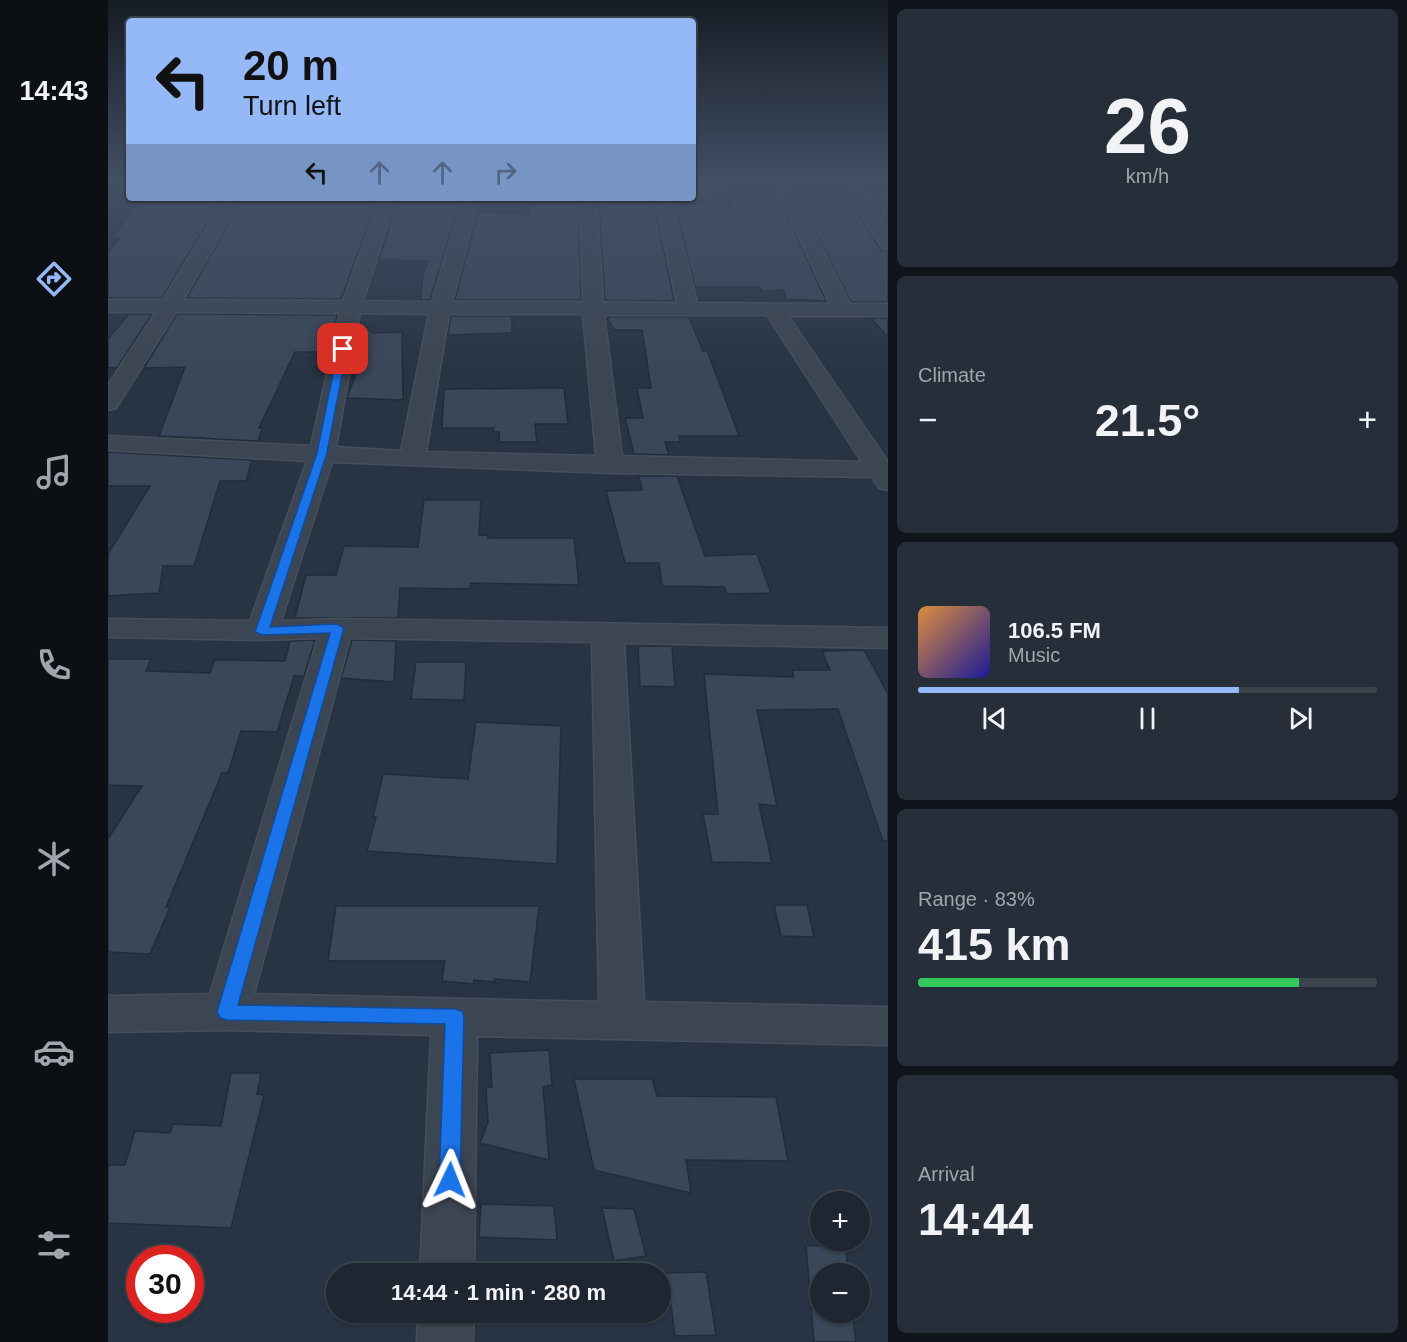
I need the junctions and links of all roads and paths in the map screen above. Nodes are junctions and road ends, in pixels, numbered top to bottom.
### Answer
1 (204, 246) edge
2 (372, 246) edge
3 (458, 246) edge
4 (590, 246) edge
5 (674, 246) edge
6 (812, 246) edge
7 (108, 306) edge
8 (169, 307) junction
9 (351, 307) junction
10 (440, 308) junction
11 (688, 308) junction
12 (593, 309) junction
13 (773, 309) junction
14 (843, 309) junction
15 (888, 310) edge
16 (108, 403) edge
17 (108, 443) edge
18 (322, 453) junction
19 (412, 459) junction
20 (610, 465) junction
21 (885, 474) edge
22 (108, 628) edge
23 (337, 628) junction
24 (262, 632) junction
25 (608, 633) junction
26 (888, 638) edge
27 (226, 1012) junction
28 (108, 1014) edge
29 (455, 1016) junction
30 (622, 1021) junction
31 (886, 1034) edge
32 (447, 1263) edge
33 (446, 1323) edge
34 (445, 1342) edge

1 - 8 street
2 - 9 street
3 - 10 street
4 - 12 street
5 - 11 street
6 - 14 street
7 - 8 street
8 - 9 street
8 - 16 street
9 - 10 street
9 - 18 street
10 - 12 street
10 - 19 street
11 - 12 street
11 - 13 street
12 - 20 street
13 - 14 street
13 - 21 street
14 - 15 street
17 - 18 street
18 - 19 street
18 - 24 street
19 - 20 street
20 - 21 street
22 - 24 street
23 - 24 street
23 - 25 street
23 - 27 street
25 - 26 street
25 - 30 street
27 - 28 street
27 - 29 street
29 - 30 street
29 - 32 street
30 - 31 street
33 - 34 street

